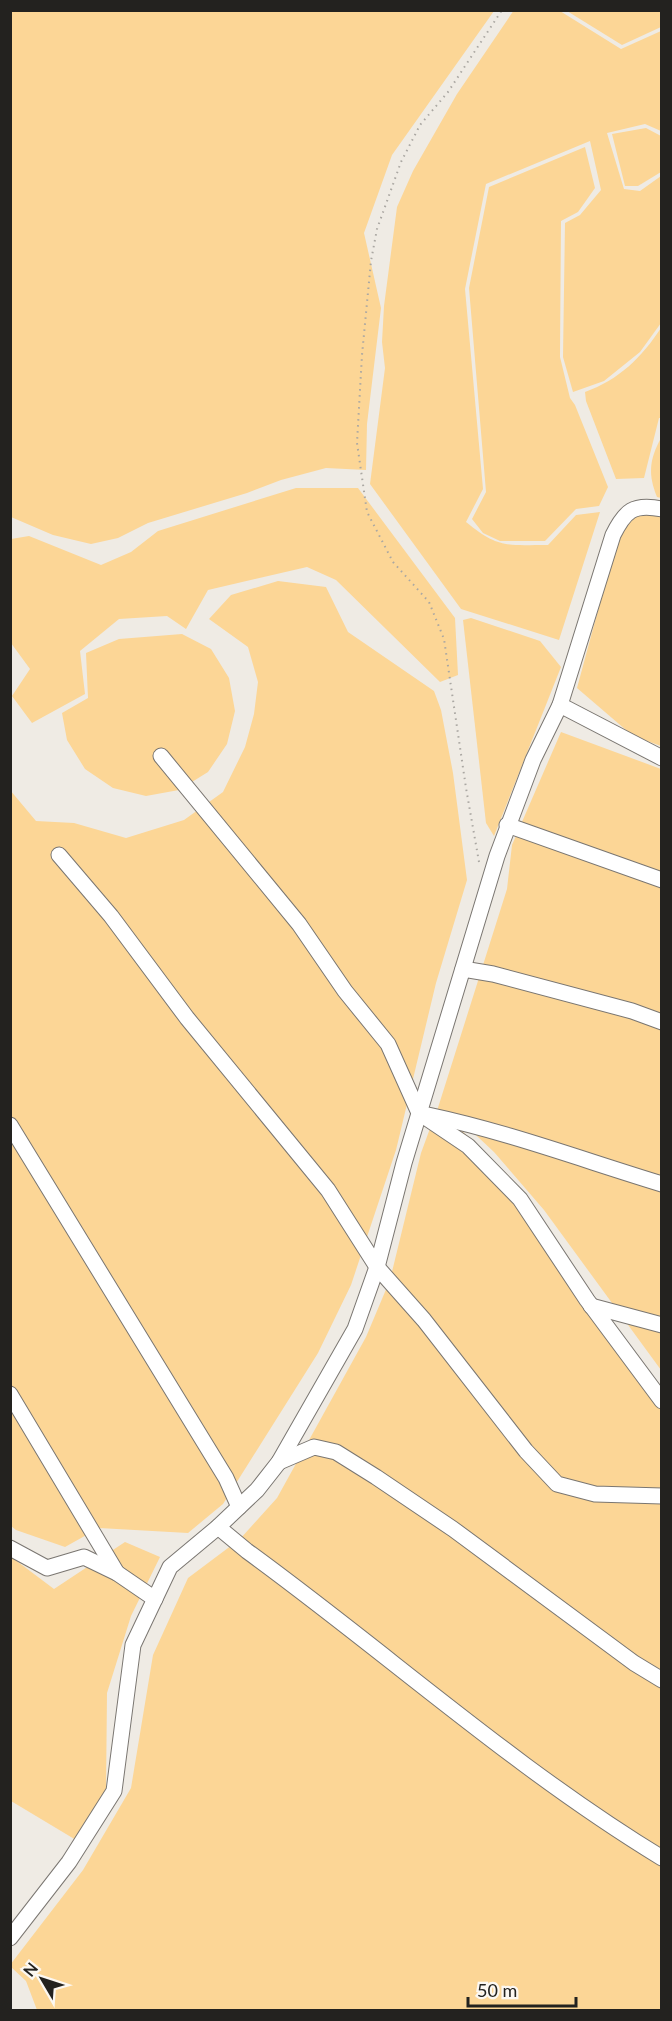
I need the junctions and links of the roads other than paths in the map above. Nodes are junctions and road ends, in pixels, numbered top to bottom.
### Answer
1 (662, 509) edge
2 (560, 705) junction
3 (161, 756) dead end
4 (662, 758) edge
5 (507, 825) junction
6 (60, 855) dead end
7 (662, 880) edge
8 (463, 969) junction
9 (662, 1022) edge
10 (419, 1113) junction
11 (10, 1125) edge
12 (662, 1184) edge
13 (377, 1267) junction
14 (591, 1306) junction
15 (662, 1325) edge
16 (10, 1394) edge
17 (662, 1401) edge
18 (279, 1462) junction
19 (662, 1496) edge
20 (239, 1507) junction
21 (219, 1527) junction
22 (10, 1548) edge
23 (117, 1573) junction
24 (155, 1599) junction
25 (662, 1680) edge
26 (662, 1858) edge
27 (10, 1938) edge

1 - 2 street
2 - 4 street
2 - 5 street
3 - 10 street
5 - 7 street
5 - 8 street
6 - 13 street
8 - 9 street
8 - 10 street
10 - 12 street
10 - 13 street
10 - 14 street
11 - 20 street
13 - 18 street
13 - 19 street
14 - 15 street
14 - 17 street
16 - 23 street
18 - 20 street
18 - 25 street
20 - 21 street
21 - 24 street
21 - 26 street
22 - 23 street
23 - 24 street
24 - 27 street

